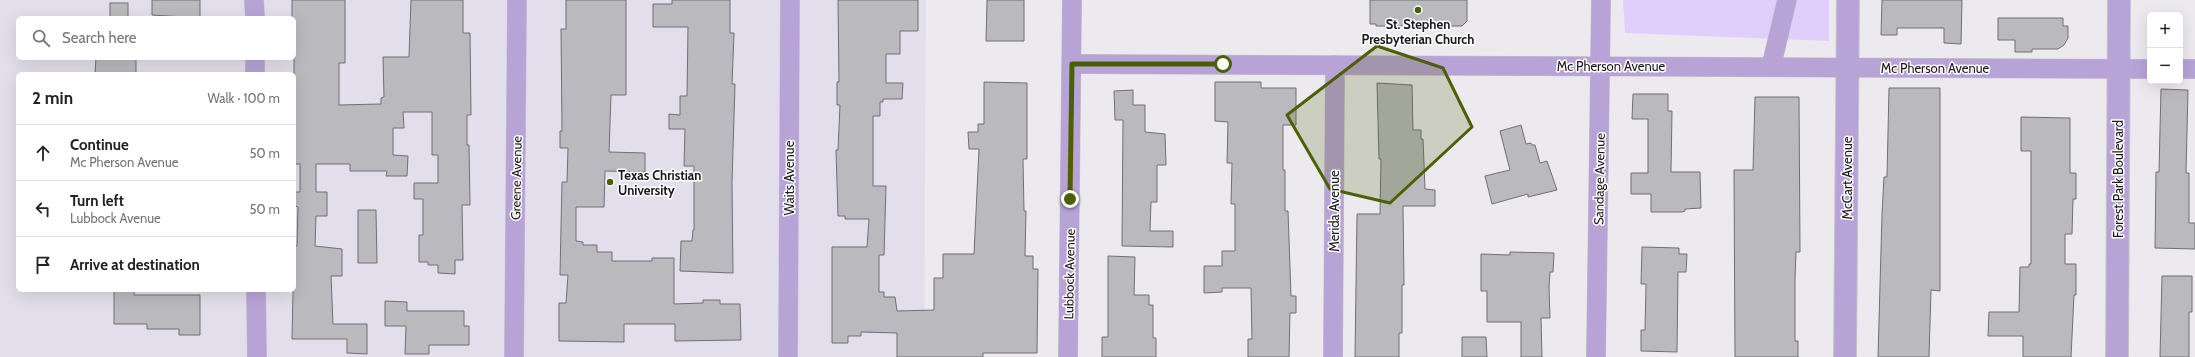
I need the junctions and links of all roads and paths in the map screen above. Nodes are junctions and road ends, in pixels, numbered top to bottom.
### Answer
1 (254, 0) edge
2 (518, 0) edge
3 (790, 0) edge
4 (1072, 0) edge
5 (1601, 0) edge
6 (1787, 0) edge
7 (1848, 0) edge
8 (2119, 0) edge
9 (255, 16) edge
10 (255, 60) edge
11 (1072, 64) junction
12 (1335, 65) junction
13 (1601, 66) junction
14 (1771, 67) junction
15 (1848, 67) junction
16 (2118, 68) junction
17 (2147, 69) edge
18 (2183, 69) edge
19 (2195, 69) edge
20 (255, 72) edge
21 (256, 292) edge
22 (256, 357) edge
23 (514, 357) edge
24 (788, 357) edge
25 (1068, 357) edge
26 (1333, 357) edge
27 (1596, 357) edge
28 (1846, 357) edge
29 (2117, 357) edge

1 - 9 street
2 - 23 street, Greene Avenue
3 - 24 street, Waits Avenue
4 - 11 street, Lubbock Avenue
5 - 13 street, Sandage Avenue
6 - 14 street
7 - 15 street, McCart Avenue
8 - 16 street, Forest Park Boulevard
10 - 20 street
11 - 12 street, Mc Pherson Avenue
11 - 25 street, Lubbock Avenue
12 - 13 street, Mc Pherson Avenue
12 - 26 street, Merida Avenue
13 - 14 street, Mc Pherson Avenue
13 - 27 street, Sandage Avenue
14 - 15 street, Mc Pherson Avenue
15 - 16 street, Mc Pherson Avenue
15 - 28 street, McCart Avenue
16 - 17 street, Mc Pherson Avenue
16 - 29 street, Forest Park Boulevard
18 - 19 street
21 - 22 street

